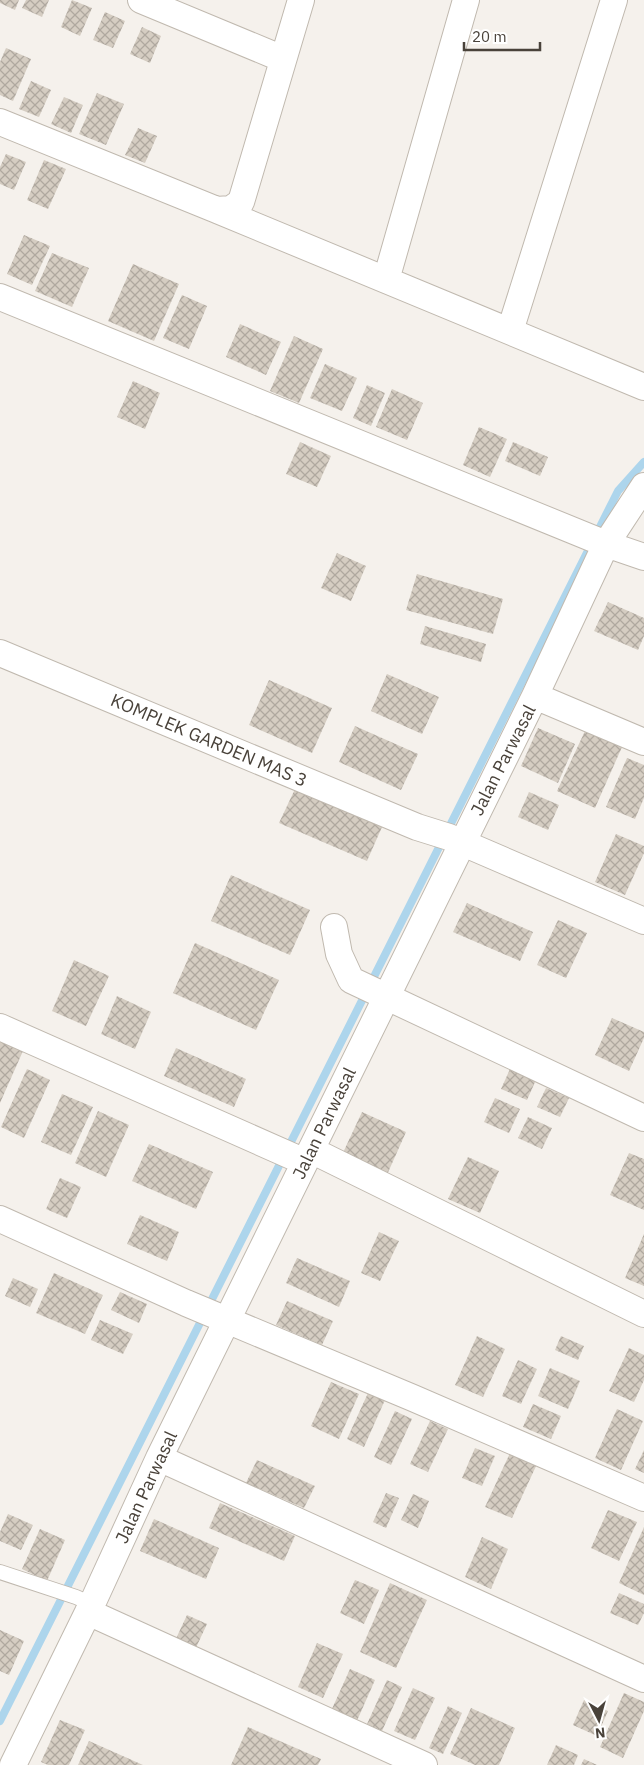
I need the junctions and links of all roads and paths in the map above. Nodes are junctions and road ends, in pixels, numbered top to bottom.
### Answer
1 (141, 0) edge
2 (301, 0) edge
3 (466, 0) edge
4 (614, 0) edge
5 (283, 60) junction
6 (0, 122) edge
7 (216, 210) junction
8 (386, 280) junction
9 (0, 297) edge
10 (510, 331) junction
11 (644, 386) edge
12 (644, 486) edge
13 (602, 542) junction
14 (644, 558) edge
15 (0, 653) edge
16 (536, 696) junction
17 (644, 742) edge
18 (456, 840) junction
19 (644, 921) edge
20 (334, 927) dead end
21 (381, 995) junction
22 (0, 1027) edge
23 (644, 1118) edge
24 (308, 1156) junction
25 (0, 1219) edge
26 (644, 1314) edge
27 (224, 1319) junction
28 (159, 1458) junction
29 (644, 1498) edge
30 (0, 1572) edge
31 (86, 1604) junction
32 (644, 1679) edge
33 (13, 1765) edge
34 (424, 1765) edge

1 - 5 street
2 - 5 street
3 - 8 street
4 - 10 street
5 - 7 street
6 - 7 street
7 - 8 street
8 - 10 street
9 - 13 street
10 - 11 street
12 - 13 street, Jalan Parwasal
13 - 14 street
13 - 16 street, Jalan Parwasal
15 - 18 street, KOMPLEK GARDEN MAS 3
16 - 17 street
16 - 18 street, Jalan Parwasal
18 - 19 street, KOMPLEK GARDEN MAS 3
18 - 21 street, Jalan Parwasal
20 - 21 street
21 - 23 street
21 - 24 street, Jalan Parwasal
22 - 24 street
24 - 26 street
24 - 27 street, Jalan Parwasal
25 - 27 street
27 - 28 street, Jalan Parwasal
27 - 29 street
28 - 31 street, Jalan Parwasal
28 - 32 street
30 - 31 lane
31 - 33 street, Jalan Parwasal
31 - 34 street

